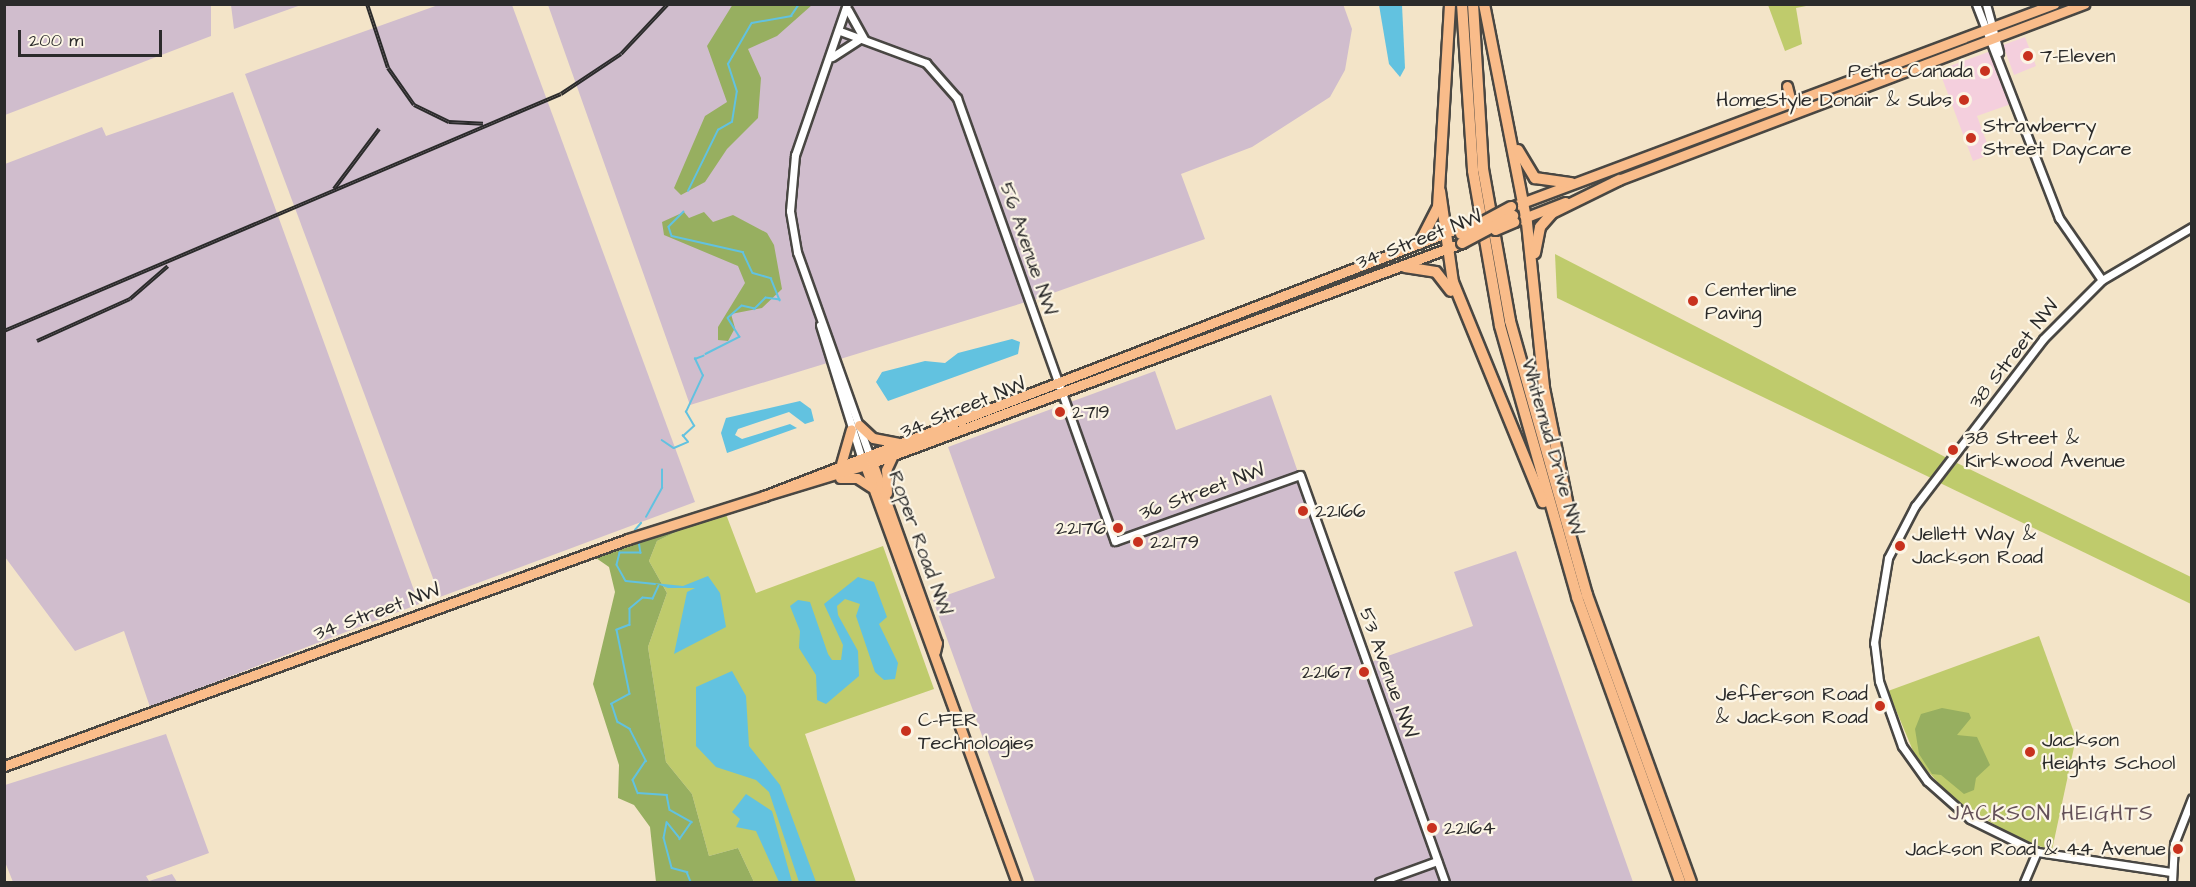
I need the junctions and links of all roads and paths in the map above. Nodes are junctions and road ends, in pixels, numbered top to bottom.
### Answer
1 (847, 4) edge
2 (1450, 4) edge
3 (1462, 4) edge
4 (1473, 4) edge
5 (1484, 4) edge
6 (1976, 4) edge
7 (1986, 4) edge
8 (2054, 4) edge
9 (2084, 4) edge
10 (1990, 28) junction
11 (840, 31) junction
12 (864, 39) junction
13 (1994, 39) junction
14 (830, 59) junction
15 (1793, 101) junction
16 (1776, 107) junction
17 (1505, 113) junction
18 (1785, 115) junction
19 (1619, 180) junction
20 (1572, 183) junction
21 (1440, 191) junction
22 (1523, 202) junction
23 (1512, 215) junction
24 (1526, 218) junction
25 (2192, 227) edge
26 (1443, 234) junction
27 (1461, 235) junction
28 (1419, 244) junction
29 (1446, 250) junction
30 (1405, 267) junction
31 (2102, 280) junction
32 (1536, 310) junction
33 (1466, 319) junction
34 (1059, 385) junction
35 (855, 427) junction
36 (900, 443) junction
37 (893, 455) junction
38 (867, 460) junction
39 (841, 464) junction
40 (1300, 475) joint
41 (814, 483) junction
42 (873, 490) junction
43 (764, 495) junction
44 (890, 513) junction
45 (1552, 517) junction
46 (1115, 541) joint
47 (1587, 595) junction
48 (935, 652) junction
49 (4, 766) edge
50 (2192, 798) edge
51 (2037, 852) junction
52 (1437, 861) junction
53 (2171, 872) junction
54 (1017, 882) edge
55 (1379, 882) edge
56 (1445, 882) edge
57 (1680, 882) edge
58 (1691, 882) edge
59 (2025, 882) edge
60 (2172, 882) edge

1 - 11 street, Roper Road NW
1 - 12 street
2 - 21 highway
3 - 45 highway, Whitemud Drive NW
4 - 47 highway, Whitemud Drive NW
5 - 17 highway
6 - 10 street
7 - 10 street
8 - 10 main road
9 - 13 main road, 34 Street NW
10 - 13 street
10 - 15 main road
11 - 12 street, 56 Avenue NW
11 - 14 street, Roper Road NW
12 - 14 street
12 - 34 street, 56 Avenue NW
13 - 18 main road, 34 Street NW
13 - 31 street
14 - 35 street, Roper Road NW
15 - 16 main road
15 - 16 main road
15 - 18 main road
16 - 20 main road
17 - 20 highway
17 - 22 highway
18 - 19 main road, 34 Street NW
19 - 24 main road, 34 Street NW
19 - 32 highway
20 - 22 main road
21 - 26 highway
21 - 28 highway
22 - 23 highway
22 - 24 highway
23 - 24 main road, 34 Street NW
23 - 27 highway, bridge
24 - 32 highway
25 - 31 street, 38 Street NW
26 - 27 main road, 34 Street NW
26 - 28 main road, 34 Street NW
26 - 29 highway
27 - 29 highway
28 - 34 main road, 34 Street NW
29 - 30 main road, 34 Street NW
29 - 33 highway
30 - 33 highway
30 - 34 main road, 34 Street NW
31 - 51 street, 38 Street NW
32 - 47 highway
33 - 45 highway
34 - 36 main road, 34 Street NW
34 - 37 main road, 34 Street NW
34 - 46 street, 56 Avenue NW
35 - 36 main road
35 - 38 street, Roper Road NW
35 - 39 main road
36 - 38 main road, 34 Street NW
37 - 38 main road, 34 Street NW
37 - 44 main road
38 - 39 main road, 34 Street NW
38 - 41 main road, 34 Street NW
38 - 42 main road, Roper Road NW
38 - 44 main road, Roper Road NW
39 - 43 main road, 34 Street NW
40 - 46 street, 36 Street NW
40 - 52 street, 53 Avenue NW
41 - 42 main road
41 - 43 main road, 34 Street NW
42 - 48 main road, Roper Road NW
43 - 49 main road, 34 Street NW
44 - 48 main road, Roper Road NW
45 - 57 highway, Whitemud Drive NW
47 - 58 highway, Whitemud Drive NW
48 - 54 main road, Roper Road NW
50 - 53 street
51 - 53 street, 38 Street NW
51 - 59 street
52 - 55 street
52 - 56 street, 53 Avenue NW
53 - 60 street

